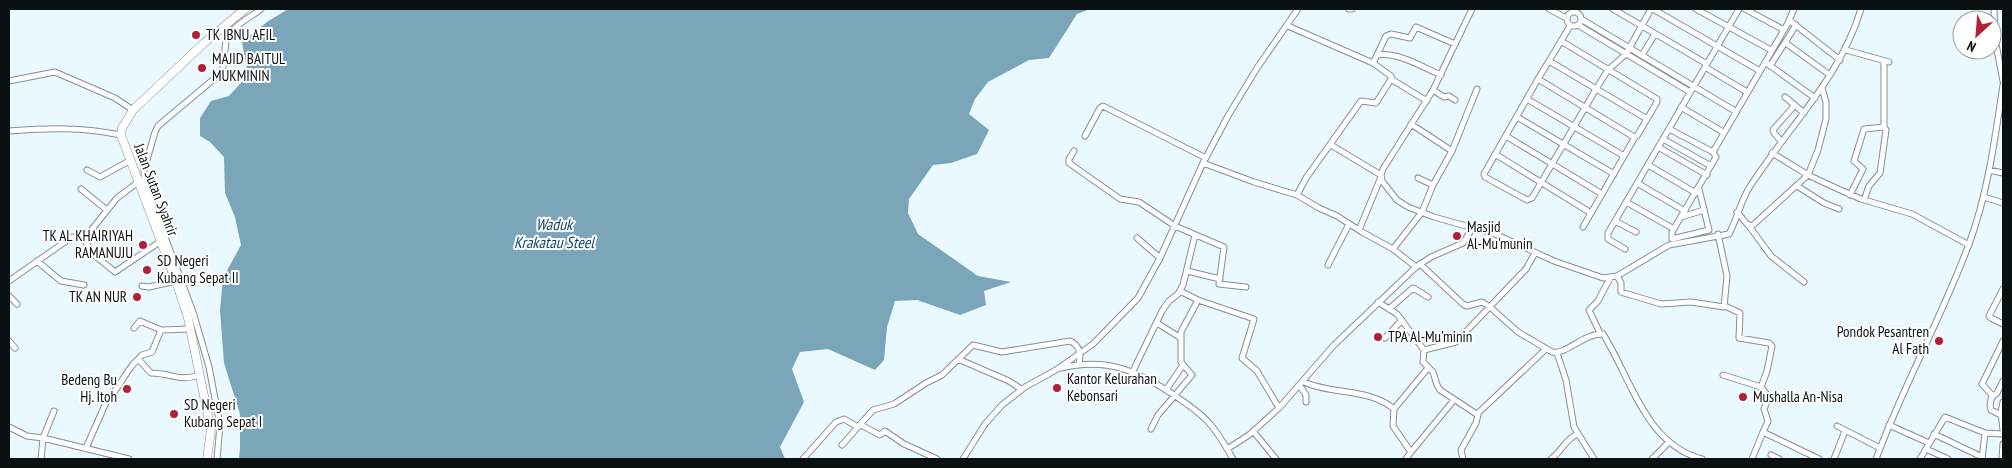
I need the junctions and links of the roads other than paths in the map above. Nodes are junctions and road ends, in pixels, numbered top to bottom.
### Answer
1 (246, 9) edge
2 (261, 9) edge
3 (1298, 9) edge
4 (1471, 9) edge
5 (1549, 9) edge
6 (1565, 9) edge
7 (1612, 9) edge
8 (1652, 9) edge
9 (1696, 9) edge
10 (1739, 9) edge
11 (1745, 9) edge
12 (1794, 9) edge
13 (1861, 9) edge
14 (1994, 9) edge
15 (1571, 12) junction
16 (1566, 18) junction
17 (1581, 19) junction
18 (1790, 20) junction
19 (1578, 25) junction
20 (1796, 25) junction
21 (1288, 26) junction
22 (1570, 26) junction
23 (1641, 26) junction
24 (1729, 28) junction
25 (1784, 30) junction
26 (1655, 34) junction
27 (1561, 41) junction
28 (1786, 41) junction
29 (1455, 44) junction
30 (1717, 46) junction
31 (1629, 47) junction
32 (1771, 50) junction
33 (1846, 50) junction
34 (1626, 54) junction
35 (1377, 55) junction
36 (1642, 56) junction
37 (1840, 60) junction
38 (1549, 61) junction
39 (1765, 62) junction
40 (1374, 63) junction
41 (1706, 65) junction
42 (1770, 66) junction
43 (1608, 70) junction
44 (1760, 71) junction
45 (1441, 75) junction
46 (1830, 75) junction
47 (1392, 79) junction
48 (1538, 79) junction
49 (9, 80) edge
50 (2003, 80) edge
51 (2003, 85) edge
52 (1694, 86) junction
53 (1822, 88) junction
54 (1477, 89) dead end
55 (1596, 89) junction
56 (1433, 90) junction
57 (1690, 92) junction
58 (1747, 92) junction
59 (1785, 97) dead end
60 (1815, 98) junction
61 (1526, 99) junction
62 (1455, 100) dead end
63 (1427, 101) junction
64 (1794, 106) junction
65 (1682, 107) junction
66 (1586, 108) junction
67 (133, 110) junction
68 (1735, 111) junction
69 (1804, 113) junction
70 (1517, 117) junction
71 (1647, 119) junction
72 (1410, 124) junction
73 (1574, 126) junction
74 (1884, 127) junction
75 (1669, 129) junction
76 (9, 130) edge
77 (1723, 132) junction
78 (121, 135) junction
79 (1085, 136) dead end
80 (1506, 136) junction
81 (1636, 137) junction
82 (1663, 139) junction
83 (1781, 141) junction
84 (1331, 145) junction
85 (1564, 145) junction
86 (1658, 147) junction
87 (1074, 151) dead end
88 (1452, 151) junction
89 (1713, 152) junction
90 (1772, 153) junction
91 (1495, 154) junction
92 (1624, 156) junction
93 (1204, 160) junction
94 (130, 161) junction
95 (1553, 164) junction
96 (1648, 165) junction
97 (1711, 166) junction
98 (87, 170) dead end
99 (1989, 170) junction
100 (2003, 173) edge
101 (1614, 174) junction
102 (1808, 174) junction
103 (1707, 175) junction
104 (1381, 176) junction
105 (1418, 178) dead end
106 (137, 183) junction
107 (1541, 183) junction
108 (1637, 183) junction
109 (1433, 186) junction
110 (1797, 186) junction
111 (81, 189) dead end
112 (1698, 191) junction
113 (1602, 194) junction
114 (1297, 195) junction
115 (1850, 195) junction
116 (1984, 197) junction
117 (1864, 200) junction
118 (1626, 202) junction
119 (2003, 203) edge
120 (1839, 209) dead end
121 (107, 210) junction
122 (1704, 210) junction
123 (1685, 211) junction
124 (1422, 212) junction
125 (1737, 212) junction
126 (1591, 213) junction
127 (1681, 218) junction
128 (1615, 220) junction
129 (1349, 224) junction
130 (1175, 226) junction
131 (1749, 226) junction
132 (1583, 227) dead end
133 (1472, 229) junction
134 (1674, 229) junction
135 (1359, 230) junction
136 (1636, 232) dead end
137 (1718, 234) junction
138 (1196, 235) junction
139 (1137, 238) dead end
140 (84, 239) junction
141 (161, 241) junction
142 (1969, 245) junction
143 (1393, 249) junction
144 (1625, 249) dead end
145 (1536, 253) junction
146 (1160, 258) junction
147 (37, 260) junction
148 (1328, 265) dead end
149 (1418, 265) junction
150 (1187, 271) junction
151 (1617, 276) junction
152 (1610, 278) junction
153 (1220, 279) junction
154 (9, 281) edge
155 (176, 281) junction
156 (1804, 282) dead end
157 (84, 285) dead end
158 (142, 286) dead end
159 (1246, 287) dead end
160 (2003, 289) edge
161 (1180, 291) junction
162 (9, 296) edge
163 (1428, 296) dead end
164 (1198, 300) junction
165 (1378, 302) junction
166 (17, 304) dead end
167 (1725, 306) junction
168 (1490, 307) junction
169 (1388, 309) junction
170 (1402, 320) junction
171 (1157, 324) junction
172 (2003, 324) edge
173 (134, 328) dead end
174 (191, 329) junction
175 (161, 330) junction
176 (1600, 334) junction
177 (1181, 338) junction
178 (1385, 338) dead end
179 (9, 341) edge
180 (2003, 341) edge
181 (15, 348) dead end
182 (1546, 349) junction
183 (1424, 350) junction
184 (1557, 353) junction
185 (1081, 354) junction
186 (958, 359) junction
187 (139, 360) junction
188 (1079, 364) junction
189 (1183, 365) junction
190 (1428, 368) junction
191 (1056, 370) junction
192 (1133, 371) junction
193 (200, 375) junction
194 (1723, 375) dead end
195 (2003, 381) edge
196 (1302, 384) junction
197 (1761, 387) junction
198 (1021, 389) junction
199 (1166, 390) junction
200 (1175, 396) junction
201 (1992, 397) junction
202 (1454, 400) junction
203 (1306, 402) dead end
204 (2003, 402) edge
205 (1279, 408) junction
206 (1394, 409) junction
207 (54, 411) dead end
208 (1477, 414) junction
209 (2001, 415) junction
210 (1889, 425) junction
211 (859, 426) junction
212 (1837, 426) dead end
213 (9, 427) edge
214 (1152, 429) dead end
215 (2003, 430) edge
216 (1253, 431) junction
217 (1845, 431) junction
218 (1763, 432) junction
219 (1985, 433) junction
220 (1577, 434) junction
221 (1934, 434) junction
222 (2003, 434) edge
223 (43, 438) junction
224 (1669, 442) junction
225 (1929, 442) junction
226 (2003, 444) edge
227 (842, 445) dead end
228 (86, 448) junction
229 (1880, 448) junction
230 (1227, 449) junction
231 (1926, 449) junction
232 (1411, 452) junction
233 (1771, 455) dead end
234 (1982, 458) edge
235 (41, 459) edge
236 (129, 459) edge
237 (207, 459) edge
238 (217, 459) edge
239 (803, 459) edge
240 (937, 459) edge
241 (963, 459) edge
242 (1233, 459) edge
243 (1276, 459) edge
244 (1406, 459) edge
245 (1463, 459) edge
246 (1552, 459) edge
247 (1594, 459) edge
248 (1652, 459) edge
249 (1702, 459) edge
250 (1752, 459) edge
251 (1780, 459) edge
252 (1819, 459) edge
253 (1834, 459) edge
254 (1876, 459) edge
255 (1920, 459) edge
256 (1948, 459) edge
257 (2002, 459) edge

1 - 67 street
2 - 238 street
3 - 21 street
4 - 29 street
5 - 16 street
6 - 15 street
7 - 23 street
8 - 23 street
8 - 30 street
9 - 24 street
10 - 24 street
11 - 25 street
12 - 18 street
13 - 33 street
14 - 50 street
15 - 16 street
15 - 17 street
16 - 22 street
17 - 19 street
17 - 31 street
18 - 20 street
18 - 25 street
19 - 22 street
19 - 34 street
20 - 28 street
20 - 37 street
21 - 40 street
21 - 93 street
22 - 27 street
23 - 26 street
23 - 31 street
24 - 30 street
24 - 32 street
25 - 32 street
26 - 36 street
26 - 41 street
27 - 38 street
27 - 43 street
28 - 42 street
28 - 46 street
29 - 35 street
29 - 45 street
30 - 41 street
30 - 44 street
31 - 34 street
31 - 36 street
32 - 39 street
33 - 37 street
33 - 74 street
34 - 43 street
34 - 57 street
35 - 40 street
35 - 45 street
36 - 52 street
37 - 46 street
38 - 48 street
38 - 55 street
39 - 42 street
39 - 44 street
40 - 47 street
41 - 52 street
41 - 58 street
42 - 60 street
43 - 55 street
43 - 71 street
44 - 58 street
45 - 56 street
46 - 53 street
47 - 63 street
47 - 84 street
48 - 61 street
48 - 66 street
49 - 67 street
51 - 99 street
52 - 57 street
52 - 68 street
53 - 60 street
53 - 102 street
54 - 88 street
55 - 66 street
55 - 71 street
56 - 62 street
56 - 63 street
57 - 65 street
58 - 68 street
59 - 64 street
60 - 69 street
61 - 70 street
61 - 73 street
63 - 72 street
64 - 69 street
64 - 83 street
65 - 75 street
65 - 77 street
66 - 73 street
66 - 81 street
67 - 78 street
68 - 77 street
69 - 83 street
70 - 80 street
70 - 85 street
71 - 81 street
72 - 88 street
72 - 104 street
73 - 85 street
73 - 92 street
74 - 115 street
74 - 117 street
75 - 82 street
75 - 89 street
76 - 78 street
77 - 89 street
78 - 94 street, Jalan Sutan Syahrir
79 - 93 street
80 - 91 street
80 - 95 street
81 - 92 street
82 - 86 street
82 - 97 street
83 - 90 street
84 - 104 street
84 - 114 street
85 - 95 street
85 - 101 street
86 - 96 street
86 - 103 street
87 - 130 street
88 - 109 street
89 - 97 street
90 - 102 street
90 - 125 street
91 - 107 street
91 - 107 street
92 - 101 street
93 - 114 street
93 - 130 street
94 - 98 street
94 - 106 street, Jalan Sutan Syahrir
95 - 107 street
95 - 113 street
96 - 108 street
96 - 112 street
97 - 103 street
99 - 100 street
99 - 116 street
101 - 113 street
102 - 110 street
102 - 115 street
103 - 112 street
104 - 124 street
104 - 135 street
105 - 109 street
106 - 121 street
106 - 141 street, Jalan Sutan Syahrir
107 - 126 street
108 - 118 street
108 - 123 street
109 - 124 street
110 - 120 street
110 - 131 street
111 - 121 street
112 - 122 street
112 - 123 street
113 - 126 street
114 - 129 street
115 - 117 street
116 - 119 street
116 - 142 street
117 - 142 street
118 - 128 street
118 - 134 street
121 - 140 street
122 - 127 street
122 - 134 street
123 - 127 street
124 - 133 street
124 - 143 street
125 - 131 street
125 - 137 street
126 - 132 street
127 - 134 street
128 - 136 street
128 - 144 street
129 - 135 street
129 - 148 street
130 - 138 street
130 - 146 street
131 - 156 street
133 - 145 street
133 - 149 street
135 - 143 street
137 - 151 street
137 - 167 street
138 - 150 street
138 - 153 street
139 - 146 street
140 - 141 street
140 - 147 street
141 - 155 street, Jalan Sutan Syahrir
142 - 210 street
143 - 149 street
145 - 152 street
145 - 168 street
146 - 185 street
147 - 154 street
147 - 157 street
149 - 165 street
149 - 168 street
150 - 153 street
150 - 161 street
151 - 152 street
151 - 167 street
152 - 176 street
153 - 159 street
155 - 158 street
155 - 174 street, Jalan Sutan Syahrir
160 - 172 street
161 - 164 street
161 - 171 street
162 - 166 street
163 - 169 street
164 - 177 street
164 - 205 street
165 - 169 street
165 - 196 street
167 - 197 street
168 - 182 street
168 - 183 street
169 - 170 street
170 - 178 street
170 - 183 street
171 - 177 street
171 - 192 street
173 - 175 street
174 - 175 street
174 - 193 street, Jalan Sutan Syahrir
175 - 187 street
176 - 184 street
176 - 224 street
177 - 189 street
179 - 181 street
180 - 201 street
182 - 184 street
182 - 208 street
183 - 190 street
184 - 220 street
185 - 186 street
185 - 188 street
185 - 191 street
186 - 198 street
186 - 211 street
187 - 193 street
187 - 228 street
188 - 191 street
188 - 192 street
189 - 199 street
189 - 200 street
190 - 202 street
190 - 206 street
191 - 198 street
192 - 199 street
193 - 237 street, Jalan Sutan Syahrir
194 - 197 street
195 - 201 street
196 - 203 street
196 - 205 street
196 - 206 street
197 - 218 street
198 - 241 street
199 - 200 street
200 - 214 street
200 - 230 street
201 - 209 street
202 - 208 street
202 - 232 street
204 - 209 street
205 - 216 street
206 - 232 street
207 - 223 street
208 - 245 street
209 - 215 street
210 - 225 street
210 - 229 street
211 - 227 street
211 - 239 street
211 - 240 street
212 - 217 street
213 - 223 street
216 - 230 street
216 - 243 street
217 - 229 street
217 - 253 street
218 - 250 street
218 - 252 street
219 - 221 street
219 - 222 street
219 - 234 street
220 - 246 street
220 - 247 street
221 - 225 street
221 - 234 street
223 - 228 street
223 - 235 street
224 - 248 street
224 - 249 street
225 - 231 street
226 - 257 street
228 - 236 street
229 - 254 street
230 - 242 street
231 - 255 street
231 - 256 street
232 - 244 street
233 - 251 street

